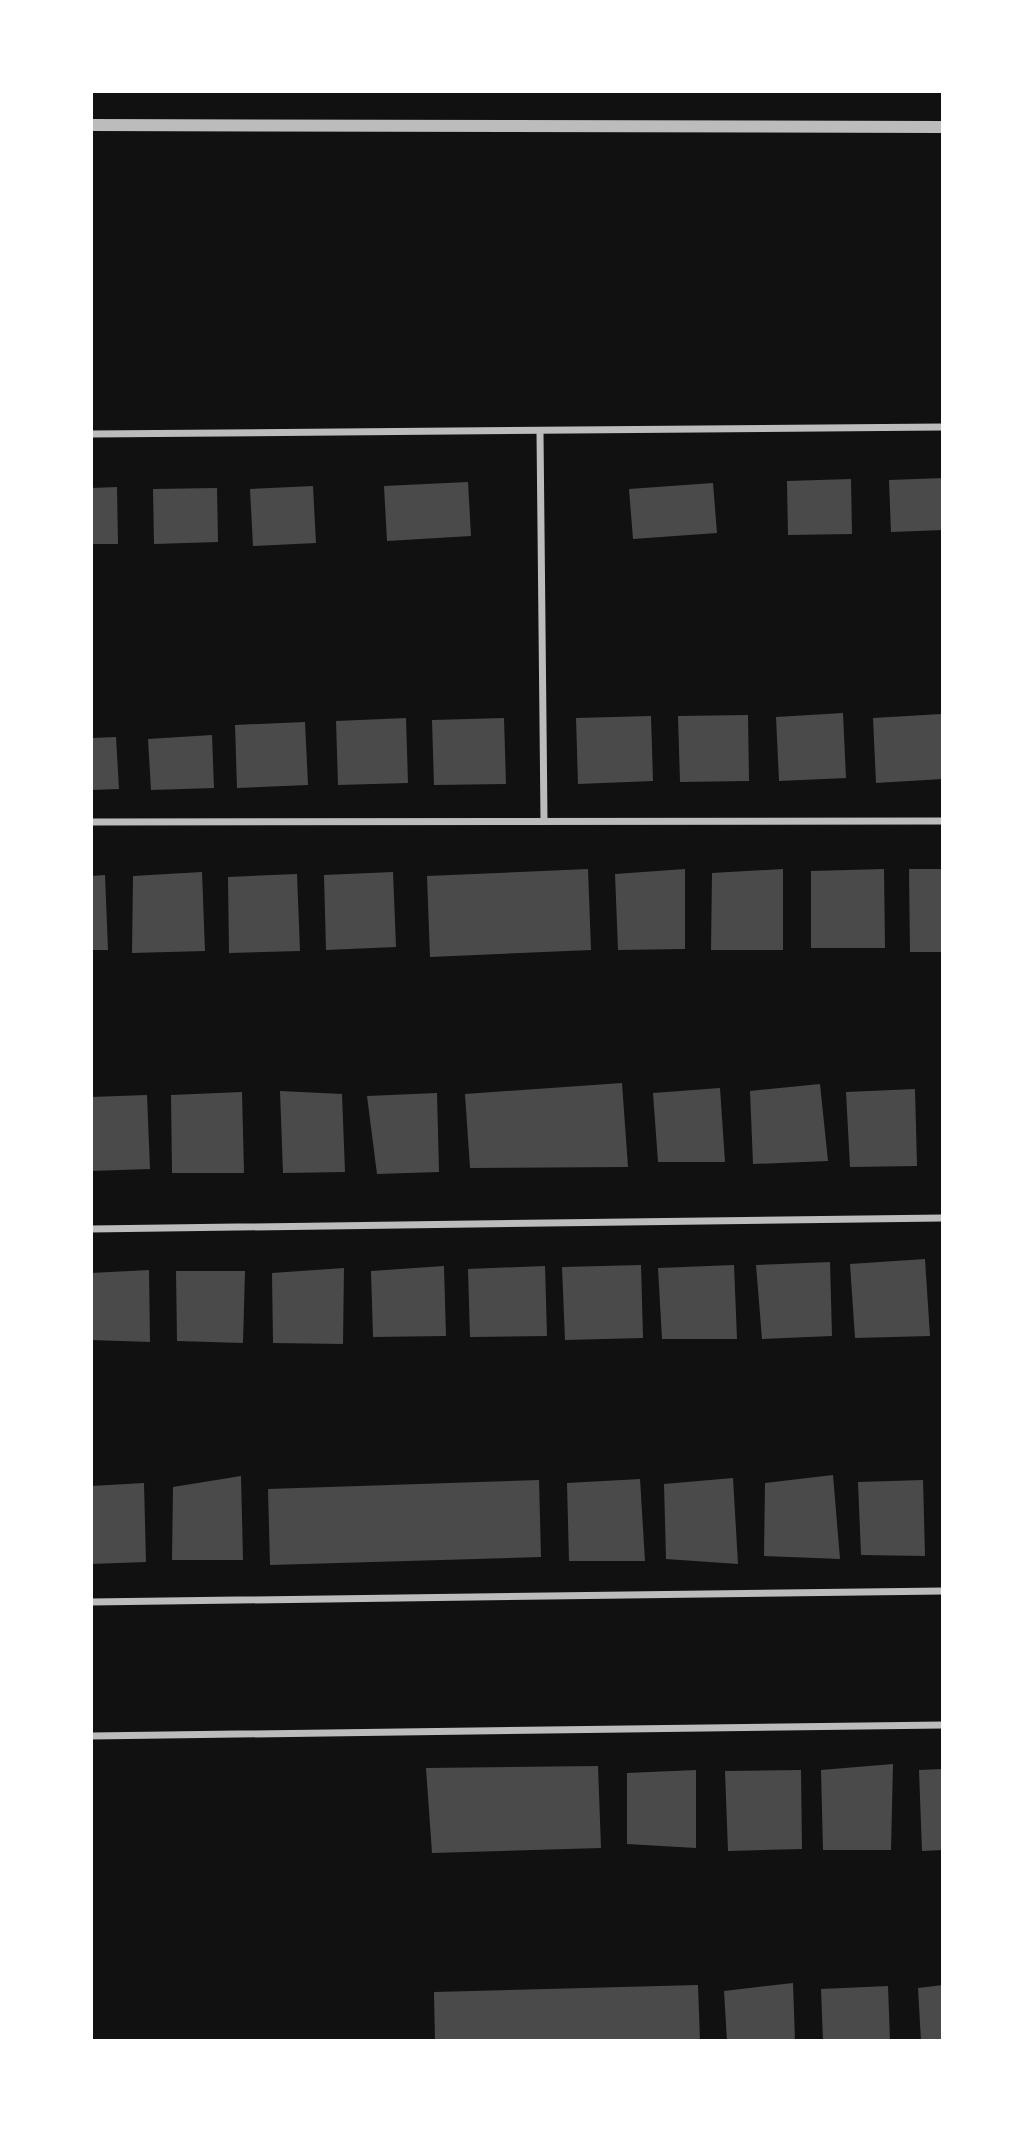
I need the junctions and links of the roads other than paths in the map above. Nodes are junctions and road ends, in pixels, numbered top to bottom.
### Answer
1 (91, 125) edge
2 (943, 127) edge
3 (943, 427) edge
4 (540, 432) junction
5 (91, 434) edge
6 (544, 820) junction
7 (943, 821) edge
8 (91, 822) edge
9 (943, 1218) edge
10 (91, 1229) edge
11 (943, 1591) edge
12 (91, 1602) edge
13 (943, 1725) edge
14 (91, 1736) edge

1 - 2 street
3 - 4 street
4 - 5 street
4 - 6 street
6 - 7 street
6 - 8 street
9 - 10 street
11 - 12 street
13 - 14 street

